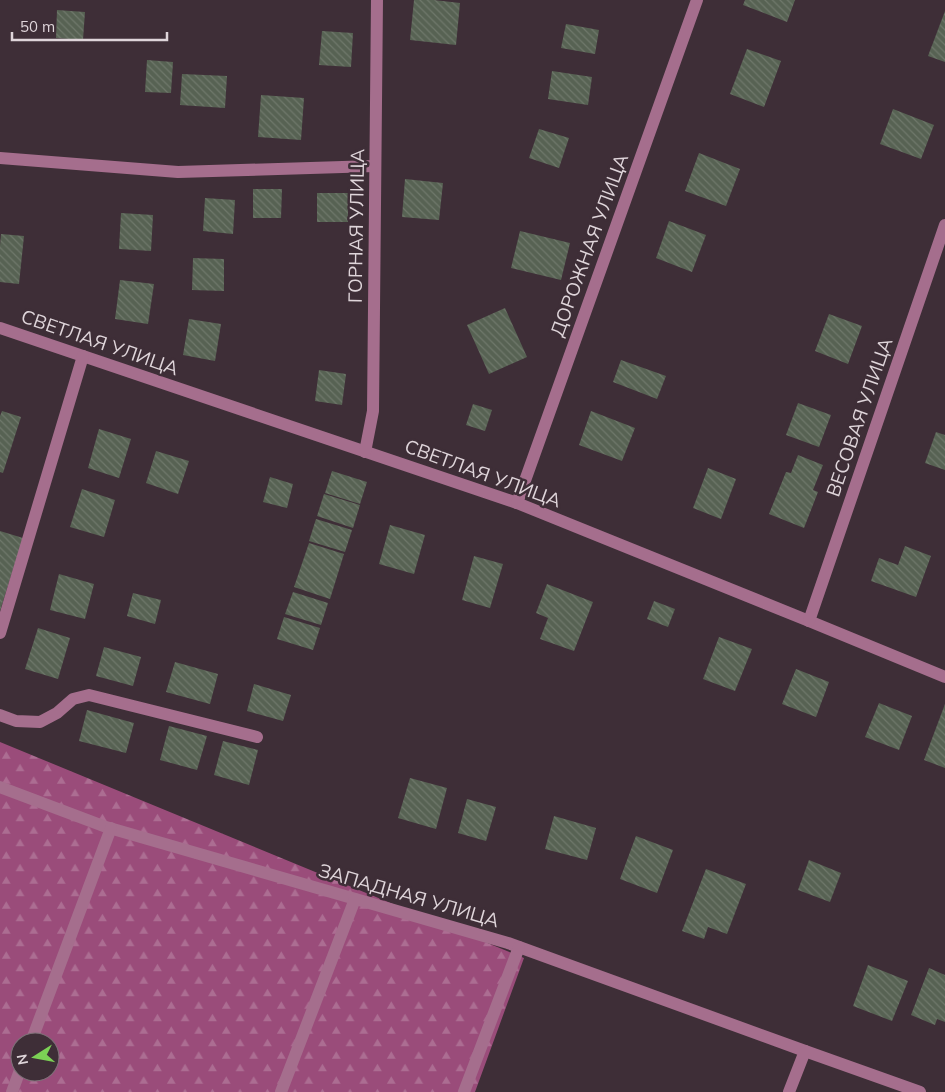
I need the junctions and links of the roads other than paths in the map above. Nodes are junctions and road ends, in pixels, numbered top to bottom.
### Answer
1 (377, 0) edge
2 (697, 0) edge
3 (0, 158) edge
4 (375, 166) junction
5 (945, 225) edge
6 (0, 328) edge
7 (83, 356) junction
8 (365, 452) junction
9 (517, 503) junction
10 (809, 621) junction
11 (0, 634) edge
12 (945, 677) edge
13 (0, 715) edge
14 (257, 737) dead end
15 (0, 787) edge
16 (111, 828) junction
17 (355, 899) junction
18 (519, 947) junction
19 (34, 1032) edge
20 (805, 1051) junction
21 (280, 1092) edge
22 (464, 1092) edge
23 (789, 1092) edge
24 (920, 1092) edge

1 - 4 street, ГОРНАЯ УЛИЦА
2 - 9 street, ДОРОЖНАЯ УЛИЦА
3 - 4 street
4 - 8 street, ГОРНАЯ УЛИЦА
5 - 10 street, ВЕСОВАЯ УЛИЦА
6 - 7 street, СВЕТЛАЯ УЛИЦА
7 - 8 street, СВЕТЛАЯ УЛИЦА
7 - 11 street
8 - 9 street, СВЕТЛАЯ УЛИЦА
9 - 10 street, СВЕТЛАЯ УЛИЦА
10 - 12 street, СВЕТЛАЯ УЛИЦА
13 - 14 street
15 - 16 street, ЗАПАДНАЯ УЛИЦА
16 - 17 street, ЗАПАДНАЯ УЛИЦА
16 - 19 street
17 - 18 street, ЗАПАДНАЯ УЛИЦА
17 - 21 street
18 - 20 street, ЗАПАДНАЯ УЛИЦА
18 - 22 street
20 - 23 street
20 - 24 street, ЗАПАДНАЯ УЛИЦА

